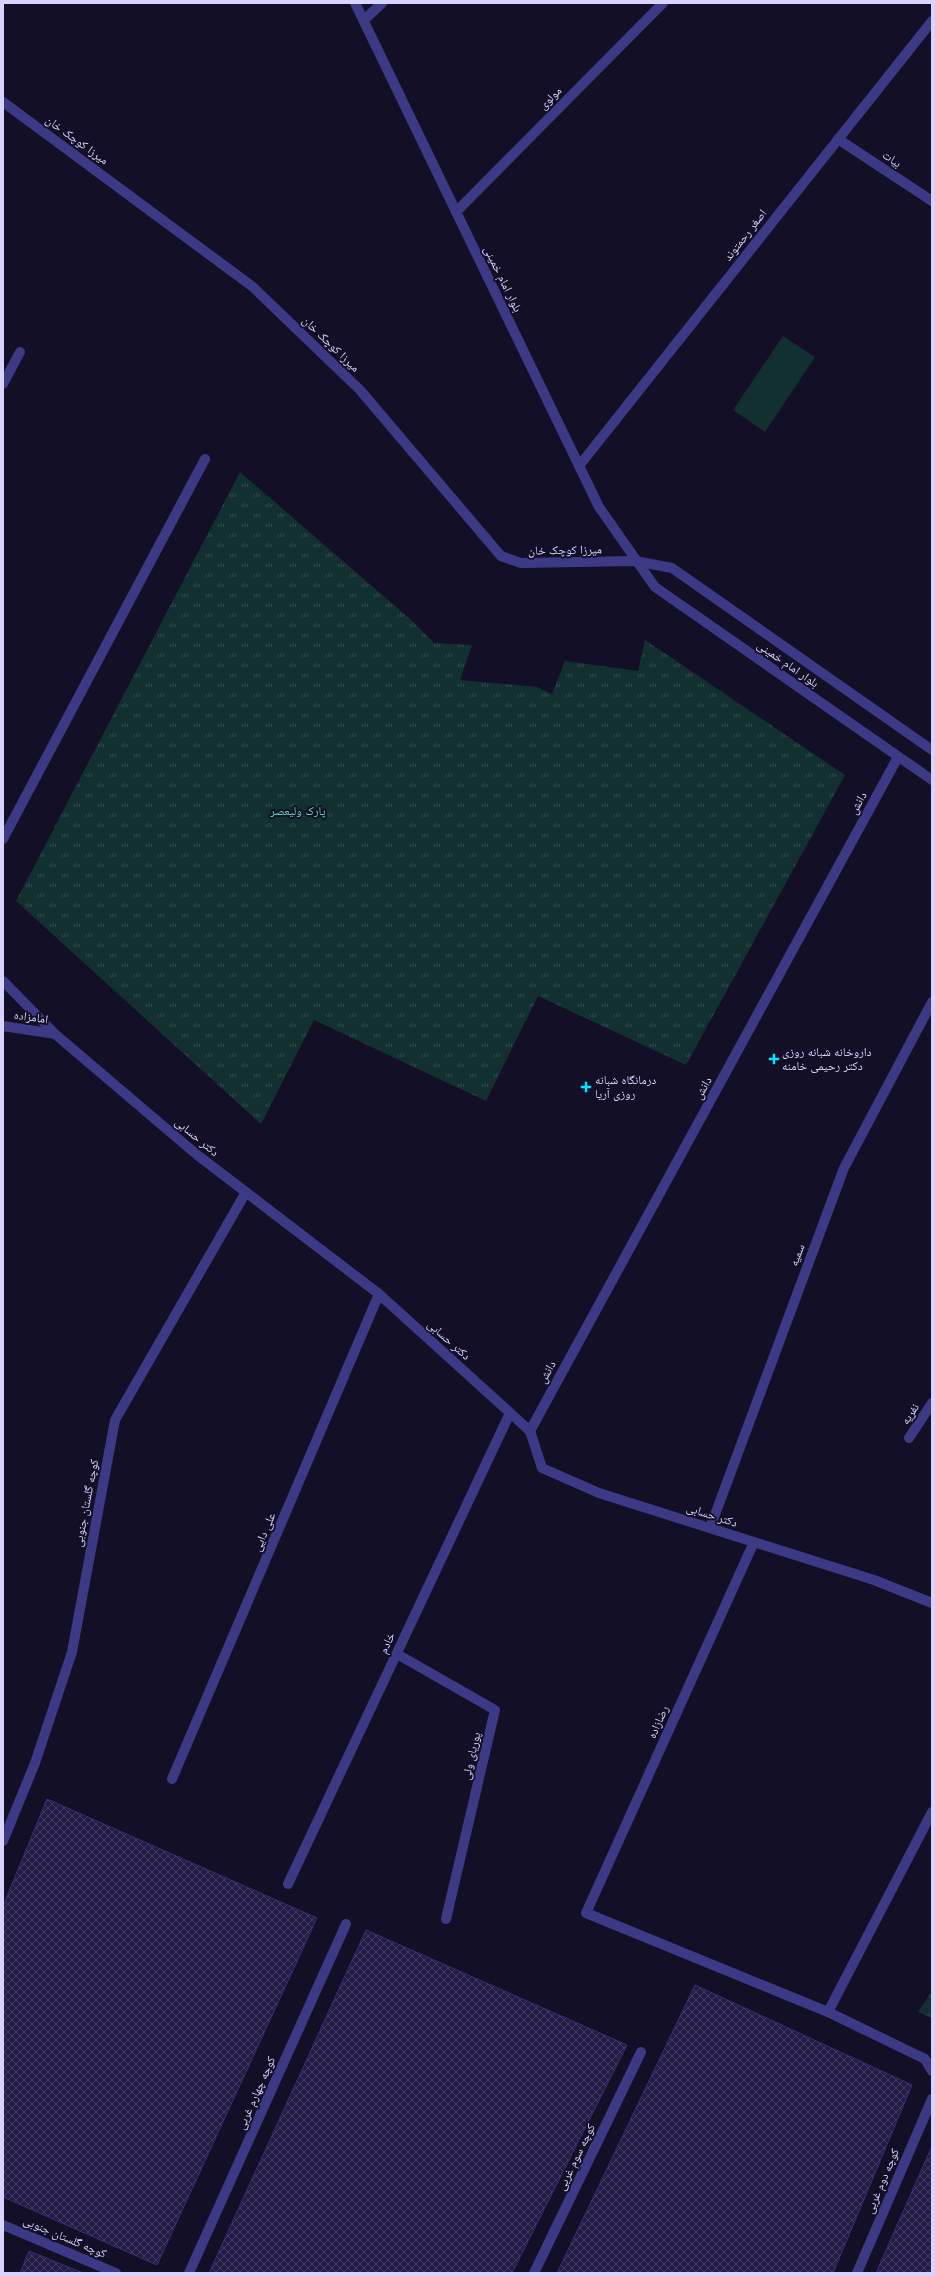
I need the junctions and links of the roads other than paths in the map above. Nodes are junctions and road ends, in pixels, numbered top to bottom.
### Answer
1 (355, 3) edge
2 (382, 3) edge
3 (663, 3) edge
4 (364, 20) junction
5 (932, 20) edge
6 (3, 102) edge
7 (838, 139) junction
8 (932, 202) edge
9 (456, 212) junction
10 (20, 352) dead end
11 (3, 384) edge
12 (205, 459) dead end
13 (579, 466) junction
14 (635, 561) junction
15 (932, 750) edge
16 (898, 757) junction
17 (932, 780) edge
18 (3, 839) edge
19 (3, 981) edge
20 (932, 1002) edge
21 (3, 1026) edge
22 (55, 1034) junction
23 (246, 1192) junction
24 (379, 1294) junction
25 (932, 1403) edge
26 (510, 1413) junction
27 (530, 1431) junction
28 (909, 1438) dead end
29 (710, 1528) junction
30 (754, 1542) junction
31 (932, 1603) edge
32 (397, 1654) junction
33 (172, 1779) dead end
34 (932, 1812) edge
35 (3, 1841) edge
36 (288, 1884) dead end
37 (446, 1919) dead end
38 (346, 1924) dead end
39 (828, 2012) junction
40 (641, 2052) dead end
41 (932, 2071) edge
42 (932, 2099) edge
43 (3, 2225) edge
44 (116, 2273) edge
45 (189, 2273) edge
46 (534, 2273) edge
47 (857, 2273) edge

1 - 4 street, بلوار امام خمینی
2 - 4 street
3 - 9 street, مولوی
4 - 9 street, بلوار امام خمینی
5 - 7 street, اصغر رحمتوند
6 - 14 street, میرزا کوچک خان
7 - 8 street, بیات
7 - 13 street, اصغر رحمتوند
9 - 13 street, بلوار امام خمینی
10 - 11 street
12 - 18 street
13 - 14 street, بلوار امام خمینی
14 - 15 street, بلوار امام خمینی
14 - 16 street, بلوار امام خمینی
16 - 17 street, بلوار امام خمینی
16 - 27 street, دانش
19 - 22 street, دکتر حسابی
20 - 29 street, سمیه
21 - 22 street, امامزاده
22 - 23 street, دکتر حسابی
23 - 24 street, دکتر حسابی
23 - 35 street, کوچه گلستان جنوبی
24 - 26 street, دکتر حسابی
24 - 33 street, علی دایی
25 - 28 street, نفریه
26 - 27 street, دکتر حسابی
26 - 32 street, خادم
27 - 29 street, دکتر حسابی
29 - 30 street, دکتر حسابی
30 - 31 street, دکتر حسابی
30 - 39 street, رضازاده
32 - 36 street, خادم
32 - 37 street, پوریای ولی
34 - 39 street
38 - 45 street, کوچه چهارم غربی
39 - 41 street
40 - 46 street, کوچه سوم غربی
42 - 47 street, کوچه دوم غربی
43 - 44 street, کوچه گلستان جنوبی

